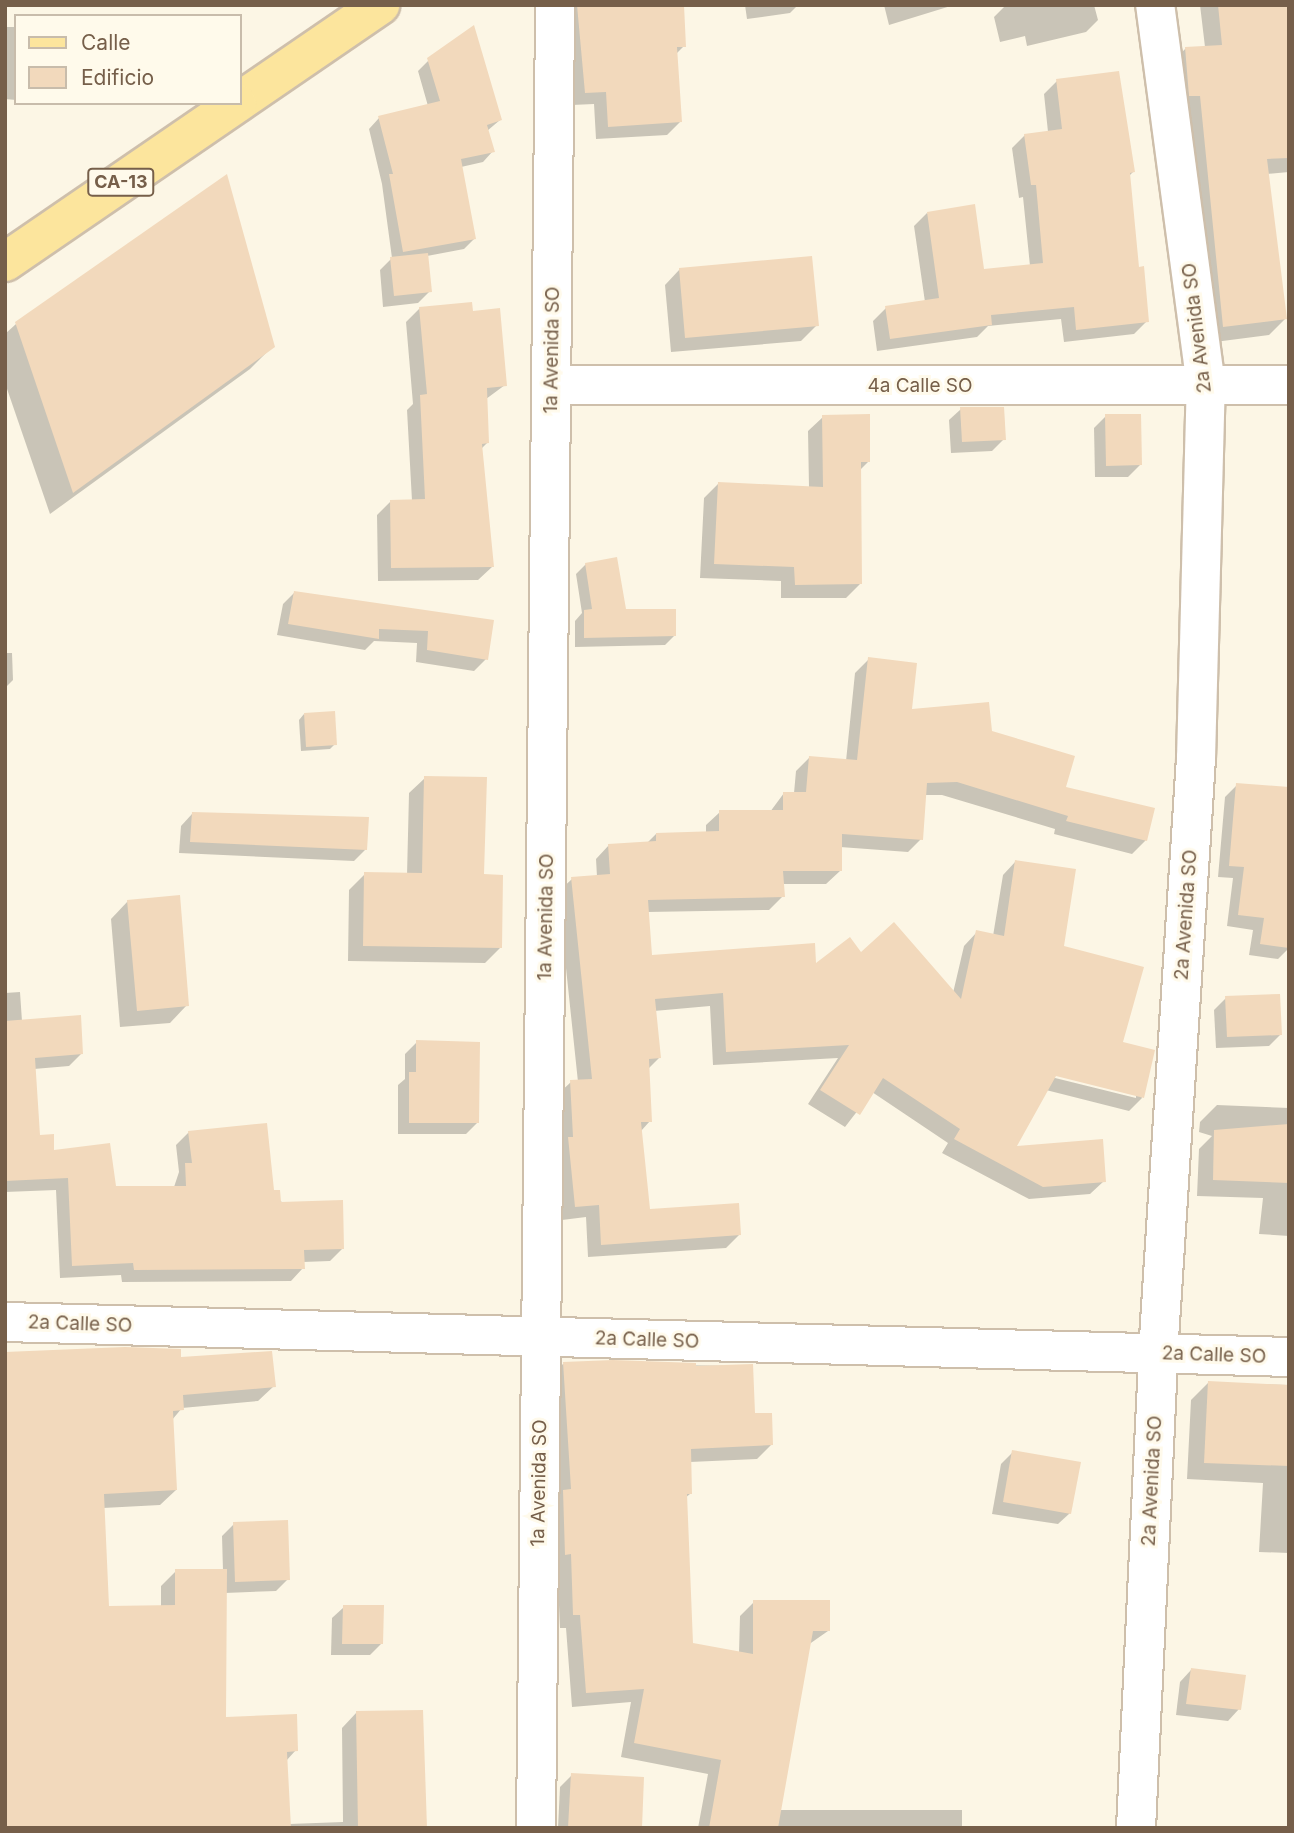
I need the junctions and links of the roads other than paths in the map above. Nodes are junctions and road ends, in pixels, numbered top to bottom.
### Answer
1 (380, 5) edge
2 (555, 5) edge
3 (1155, 5) edge
4 (242, 99) edge
5 (234, 105) edge
6 (5, 262) edge
7 (551, 385) junction
8 (1289, 385) edge
9 (1206, 386) junction
10 (5, 1322) edge
11 (541, 1337) junction
12 (1158, 1354) junction
13 (1289, 1357) edge
14 (536, 1828) edge
15 (1136, 1828) edge

1 - 4 main road, CA-13
2 - 7 street, 1a Avenida SO
3 - 9 street, 2a Avenida SO
5 - 6 main road, CA-13
7 - 9 street, 4a Calle SO
7 - 11 street, 1a Avenida SO
8 - 9 street, 4a Calle SO
9 - 12 street, 2a Avenida SO
10 - 11 street, 2a Calle SO
11 - 12 street, 2a Calle SO
11 - 14 street, 1a Avenida SO
12 - 13 street, 2a Calle SO
12 - 15 street, 2a Avenida SO

